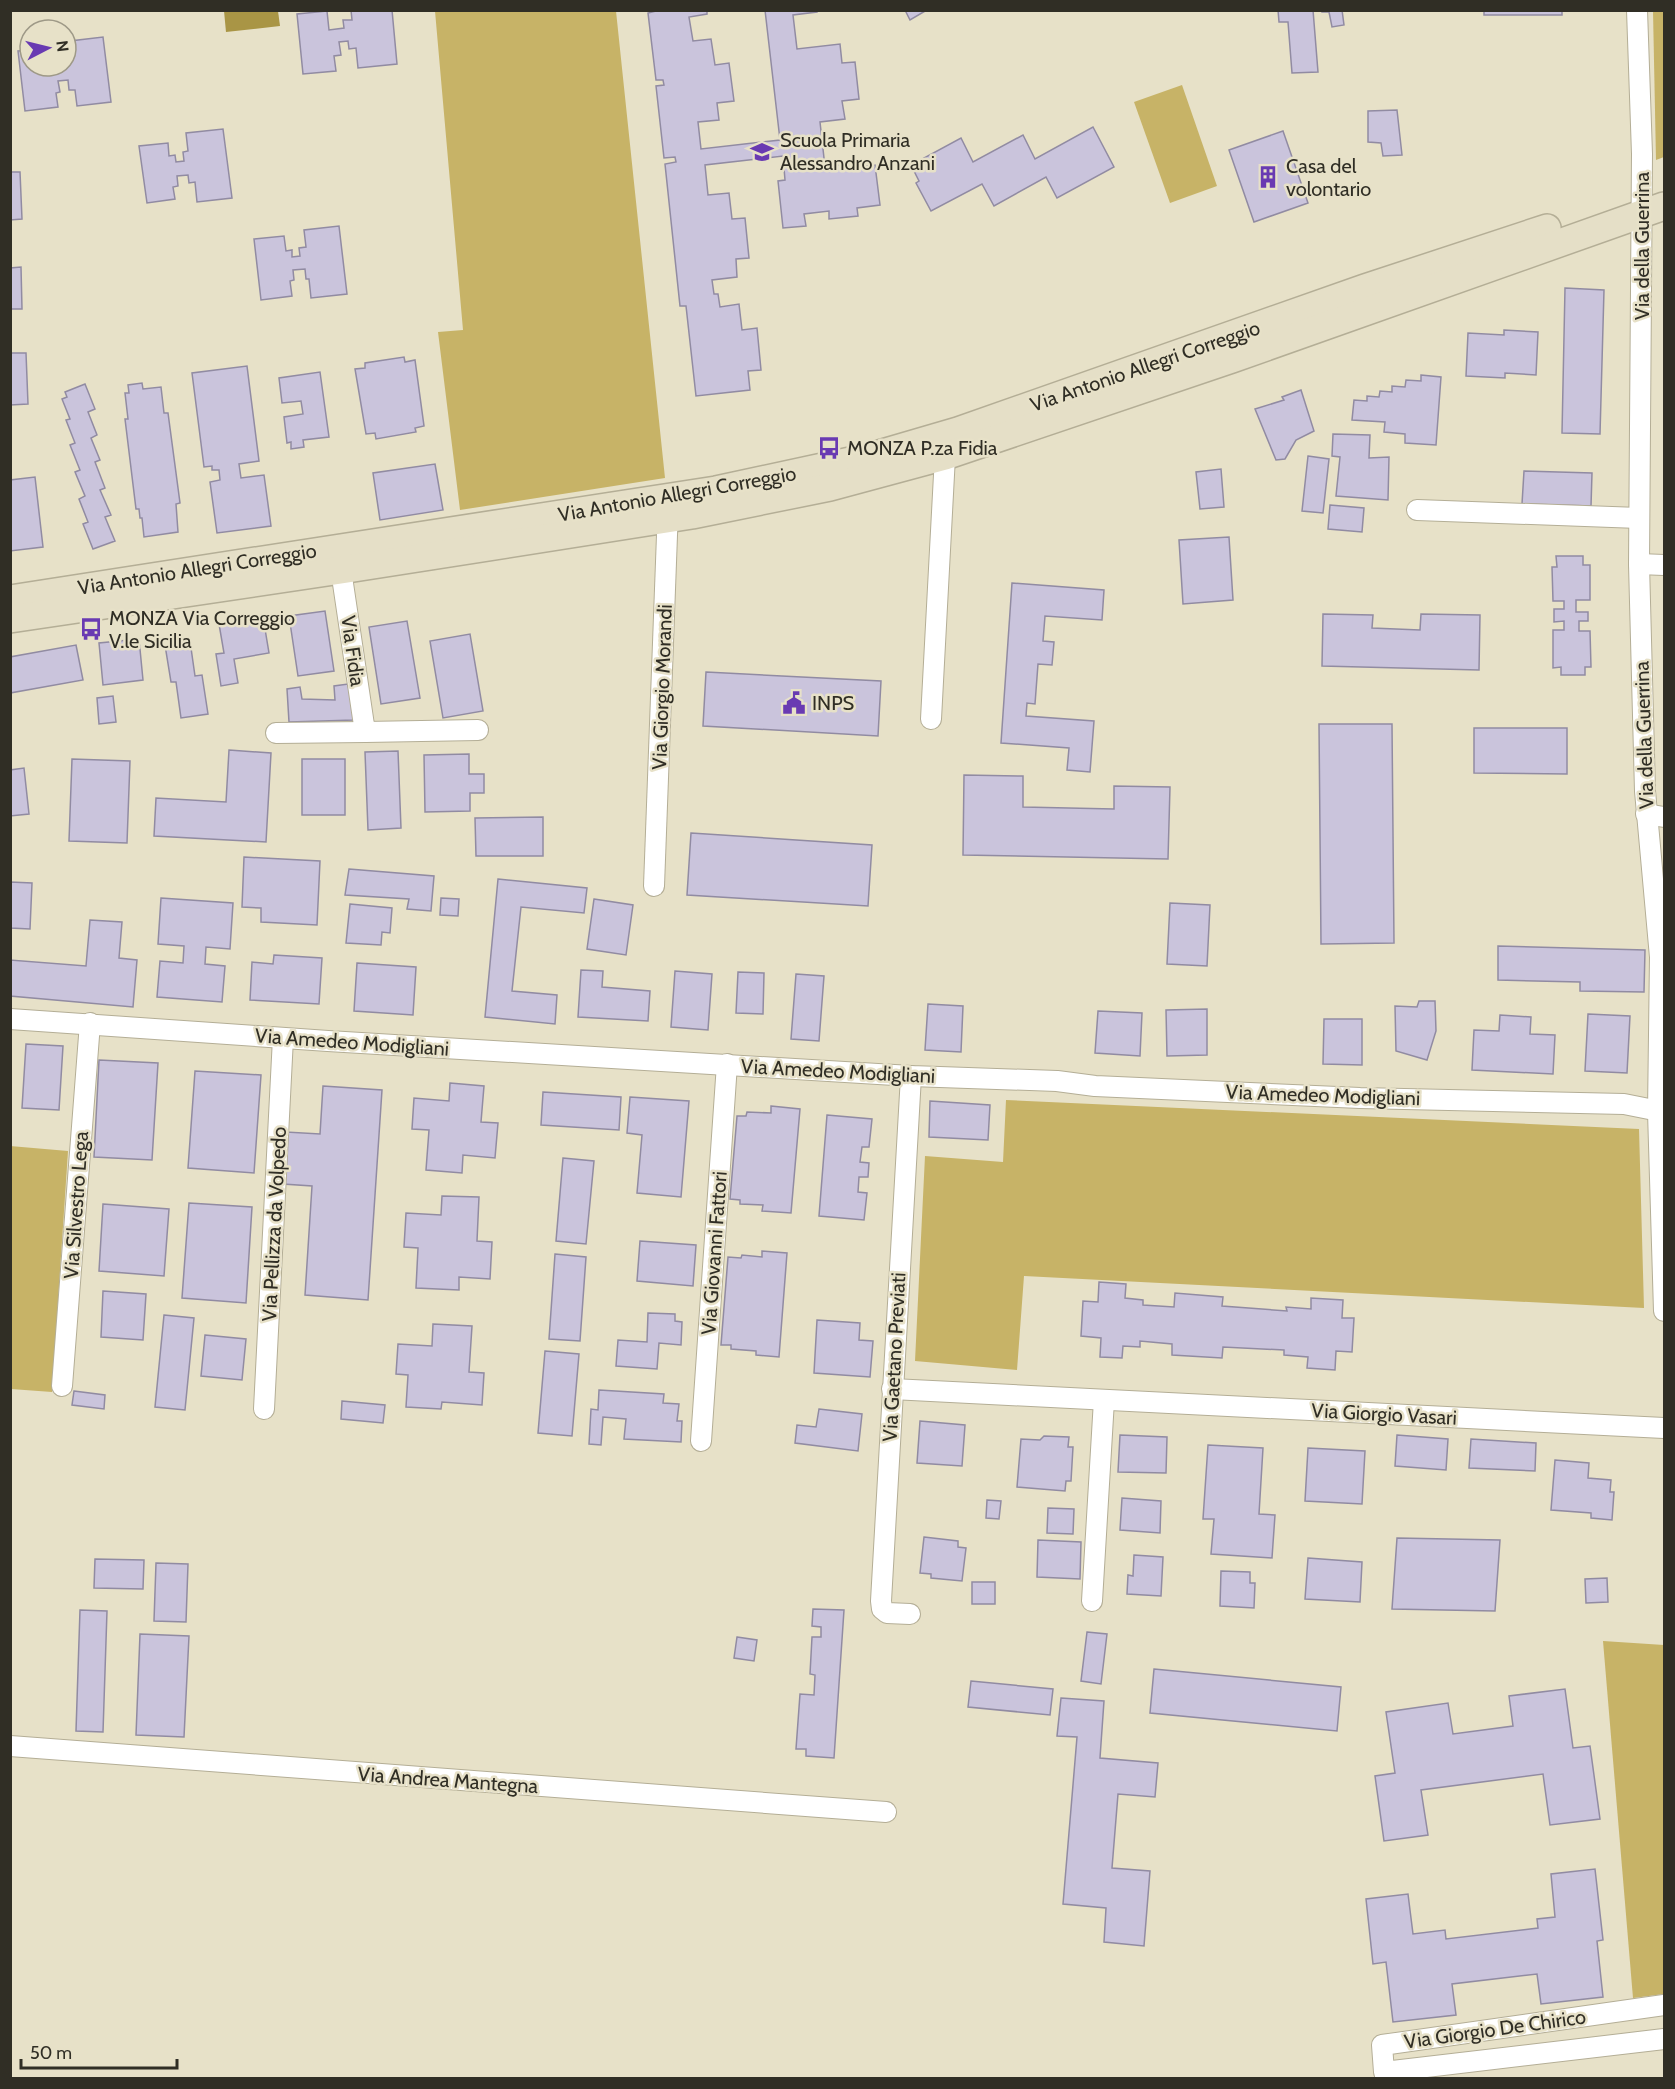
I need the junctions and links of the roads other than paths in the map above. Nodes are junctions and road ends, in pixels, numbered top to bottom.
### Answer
1 (1637, 10) edge
2 (1653, 201) edge
3 (945, 456) junction
4 (667, 501) junction
5 (1417, 510) dead end
6 (1639, 518) junction
7 (1639, 564) junction
8 (1665, 565) edge
9 (341, 570) junction
10 (10, 598) edge
11 (10, 619) edge
12 (931, 719) dead end
13 (478, 730) dead end
14 (365, 732) junction
15 (276, 733) dead end
16 (1655, 815) edge
17 (654, 886) dead end
18 (10, 1019) edge
19 (90, 1023) junction
20 (283, 1038) junction
21 (727, 1064) junction
22 (911, 1076) junction
23 (1661, 1112) edge
24 (1665, 1311) edge
25 (62, 1386) dead end
26 (892, 1389) junction
27 (1104, 1400) junction
28 (264, 1409) dead end
29 (1665, 1428) edge
30 (700, 1441) dead end
31 (1092, 1601) dead end
32 (910, 1614) dead end
33 (10, 1746) edge
34 (886, 1812) dead end
35 (1665, 2005) edge
36 (1665, 2039) edge

1 - 2 street, Via della Guerrina
2 - 3 street, Via Antonio Allegri Correggio
2 - 4 street, Via Antonio Allegri Correggio
2 - 6 street, Via della Guerrina
3 - 4 street, Via Antonio Allegri Correggio
3 - 12 street
4 - 9 street, Via Antonio Allegri Correggio
4 - 10 street, Via Antonio Allegri Correggio
4 - 17 street, Via Giorgio Morandi
5 - 6 street
6 - 7 street, Via della Guerrina
7 - 8 street
7 - 16 street, Via della Guerrina
9 - 11 street, Via Antonio Allegri Correggio
9 - 14 street, Via Fidia
13 - 14 street
14 - 15 street
16 - 23 street, Via della Guerrina
18 - 19 street, Via Amedeo Modigliani
19 - 20 street, Via Amedeo Modigliani
19 - 25 street, Via Silvestro Lega
20 - 21 street, Via Amedeo Modigliani
20 - 28 street, Via Pellizza da Volpedo
21 - 22 street, Via Amedeo Modigliani
21 - 30 street, Via Giovanni Fattori
22 - 23 street, Via Amedeo Modigliani
22 - 26 street, Via Gaetano Previati
23 - 24 street, Via della Guerrina
26 - 27 street, Via Giorgio Vasari
26 - 32 street, Via Gaetano Previati
27 - 29 street, Via Giorgio Vasari
27 - 31 street
33 - 34 street, Via Andrea Mantegna
35 - 36 street, Via Giorgio De Chirico

